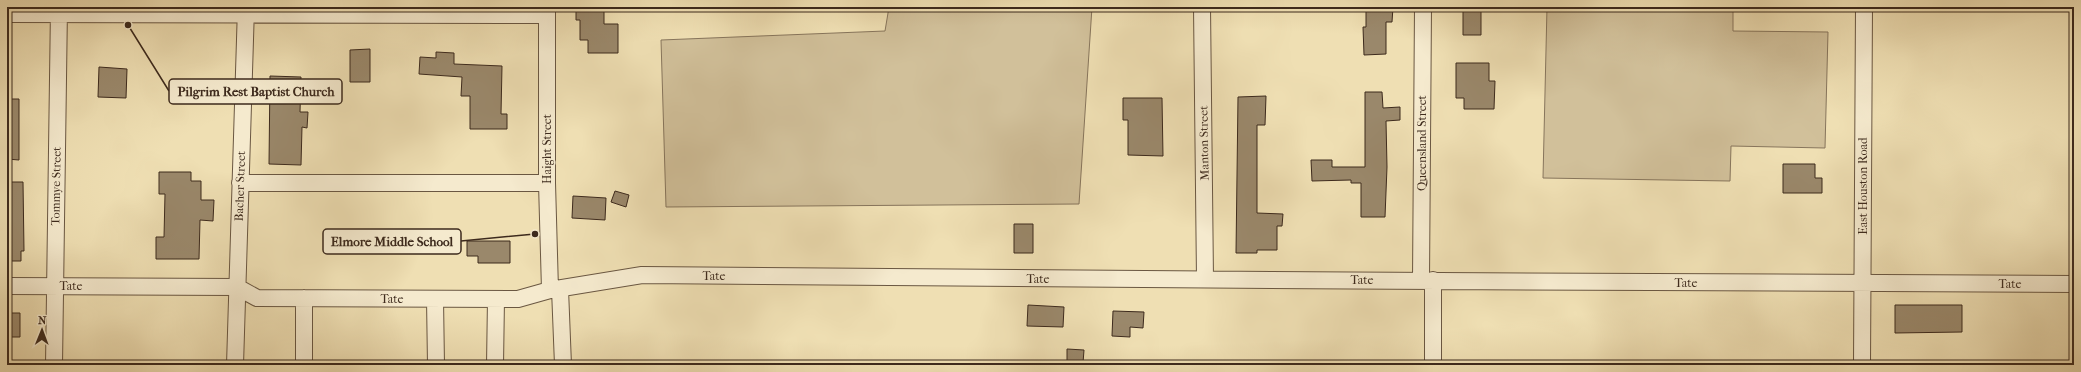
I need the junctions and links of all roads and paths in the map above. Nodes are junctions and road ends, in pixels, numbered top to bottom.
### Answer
1 (1202, 7) edge
2 (1423, 7) edge
3 (1864, 7) edge
4 (59, 11) edge
5 (246, 11) edge
6 (547, 11) edge
7 (7, 14) edge
8 (240, 183) junction
9 (547, 183) junction
10 (1205, 279) junction
11 (1427, 280) junction
12 (1862, 283) junction
13 (2074, 284) edge
14 (7, 286) edge
15 (55, 286) junction
16 (237, 286) junction
17 (555, 289) junction
18 (304, 298) junction
19 (435, 299) junction
20 (496, 299) junction
21 (54, 365) edge
22 (235, 365) edge
23 (304, 365) edge
24 (436, 365) edge
25 (496, 365) edge
26 (563, 365) edge
27 (1433, 365) edge
28 (1862, 365) edge

1 - 10 street, Manton Street
2 - 11 street, Queensland Street
3 - 12 street, East Houston Road
4 - 5 street
4 - 7 street
4 - 15 street, Tommye Street
5 - 6 street
5 - 8 street, Bacher Street
6 - 9 street, Haight Street
8 - 9 street
8 - 16 street, Bacher Street
9 - 17 street, Haight Street
10 - 11 street, Tate
10 - 17 street, Tate
11 - 12 street, Tate
11 - 27 street, Queensland Street
12 - 13 street, Tate
12 - 28 street, East Houston Road
14 - 15 street, Tate
15 - 16 street, Tate
15 - 21 street, Tommye Street
16 - 18 street, Tate
16 - 22 street, Bacher Street
17 - 20 street, Tate
17 - 26 street, Haight Street
18 - 19 street, Tate
18 - 23 street
19 - 20 street, Tate
19 - 24 street
20 - 25 street

